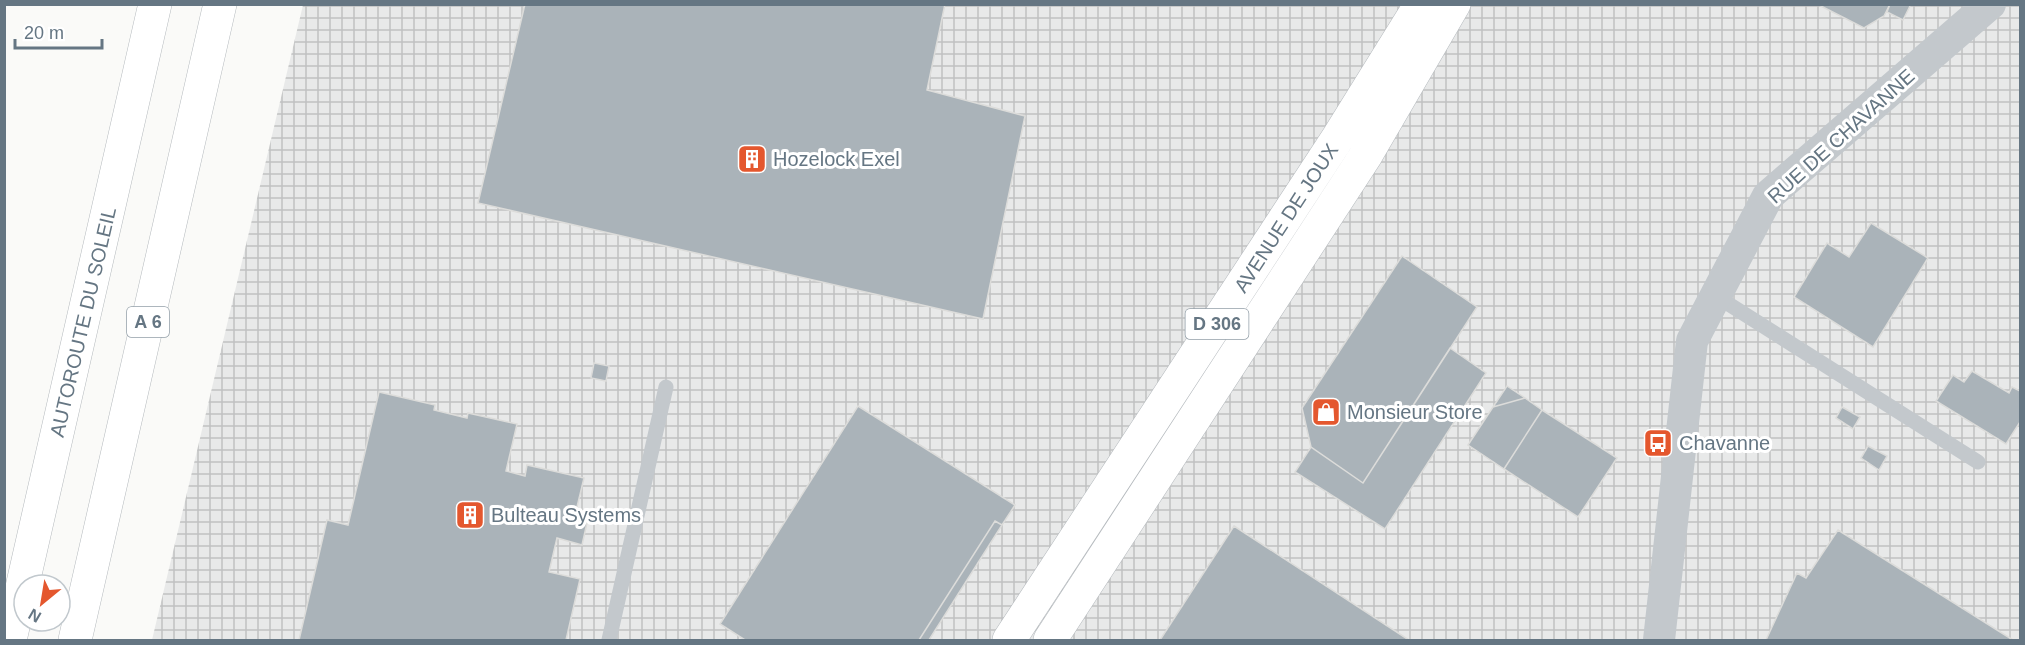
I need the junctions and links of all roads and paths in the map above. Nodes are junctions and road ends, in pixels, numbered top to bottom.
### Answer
1 (155, 4) edge
2 (220, 4) edge
3 (1421, 4) edge
4 (1454, 4) edge
5 (1990, 4) edge
6 (1716, 296) junction
7 (666, 387) dead end
8 (1978, 462) dead end
9 (10, 640) edge
10 (75, 640) edge
11 (609, 640) edge
12 (1009, 640) edge
13 (1050, 640) edge
14 (1659, 640) edge

1 - 9 main road, AUTOROUTE DU SOLEIL
2 - 10 main road, A 6
3 - 12 main road, AVENUE DE JOUX / D 306
4 - 13 main road, AVENUE DE JOUX / D 306
5 - 6 street, RUE DE CHAVANNE
6 - 8 lane
6 - 14 street, RUE DE CHAVANNE
7 - 11 lane

